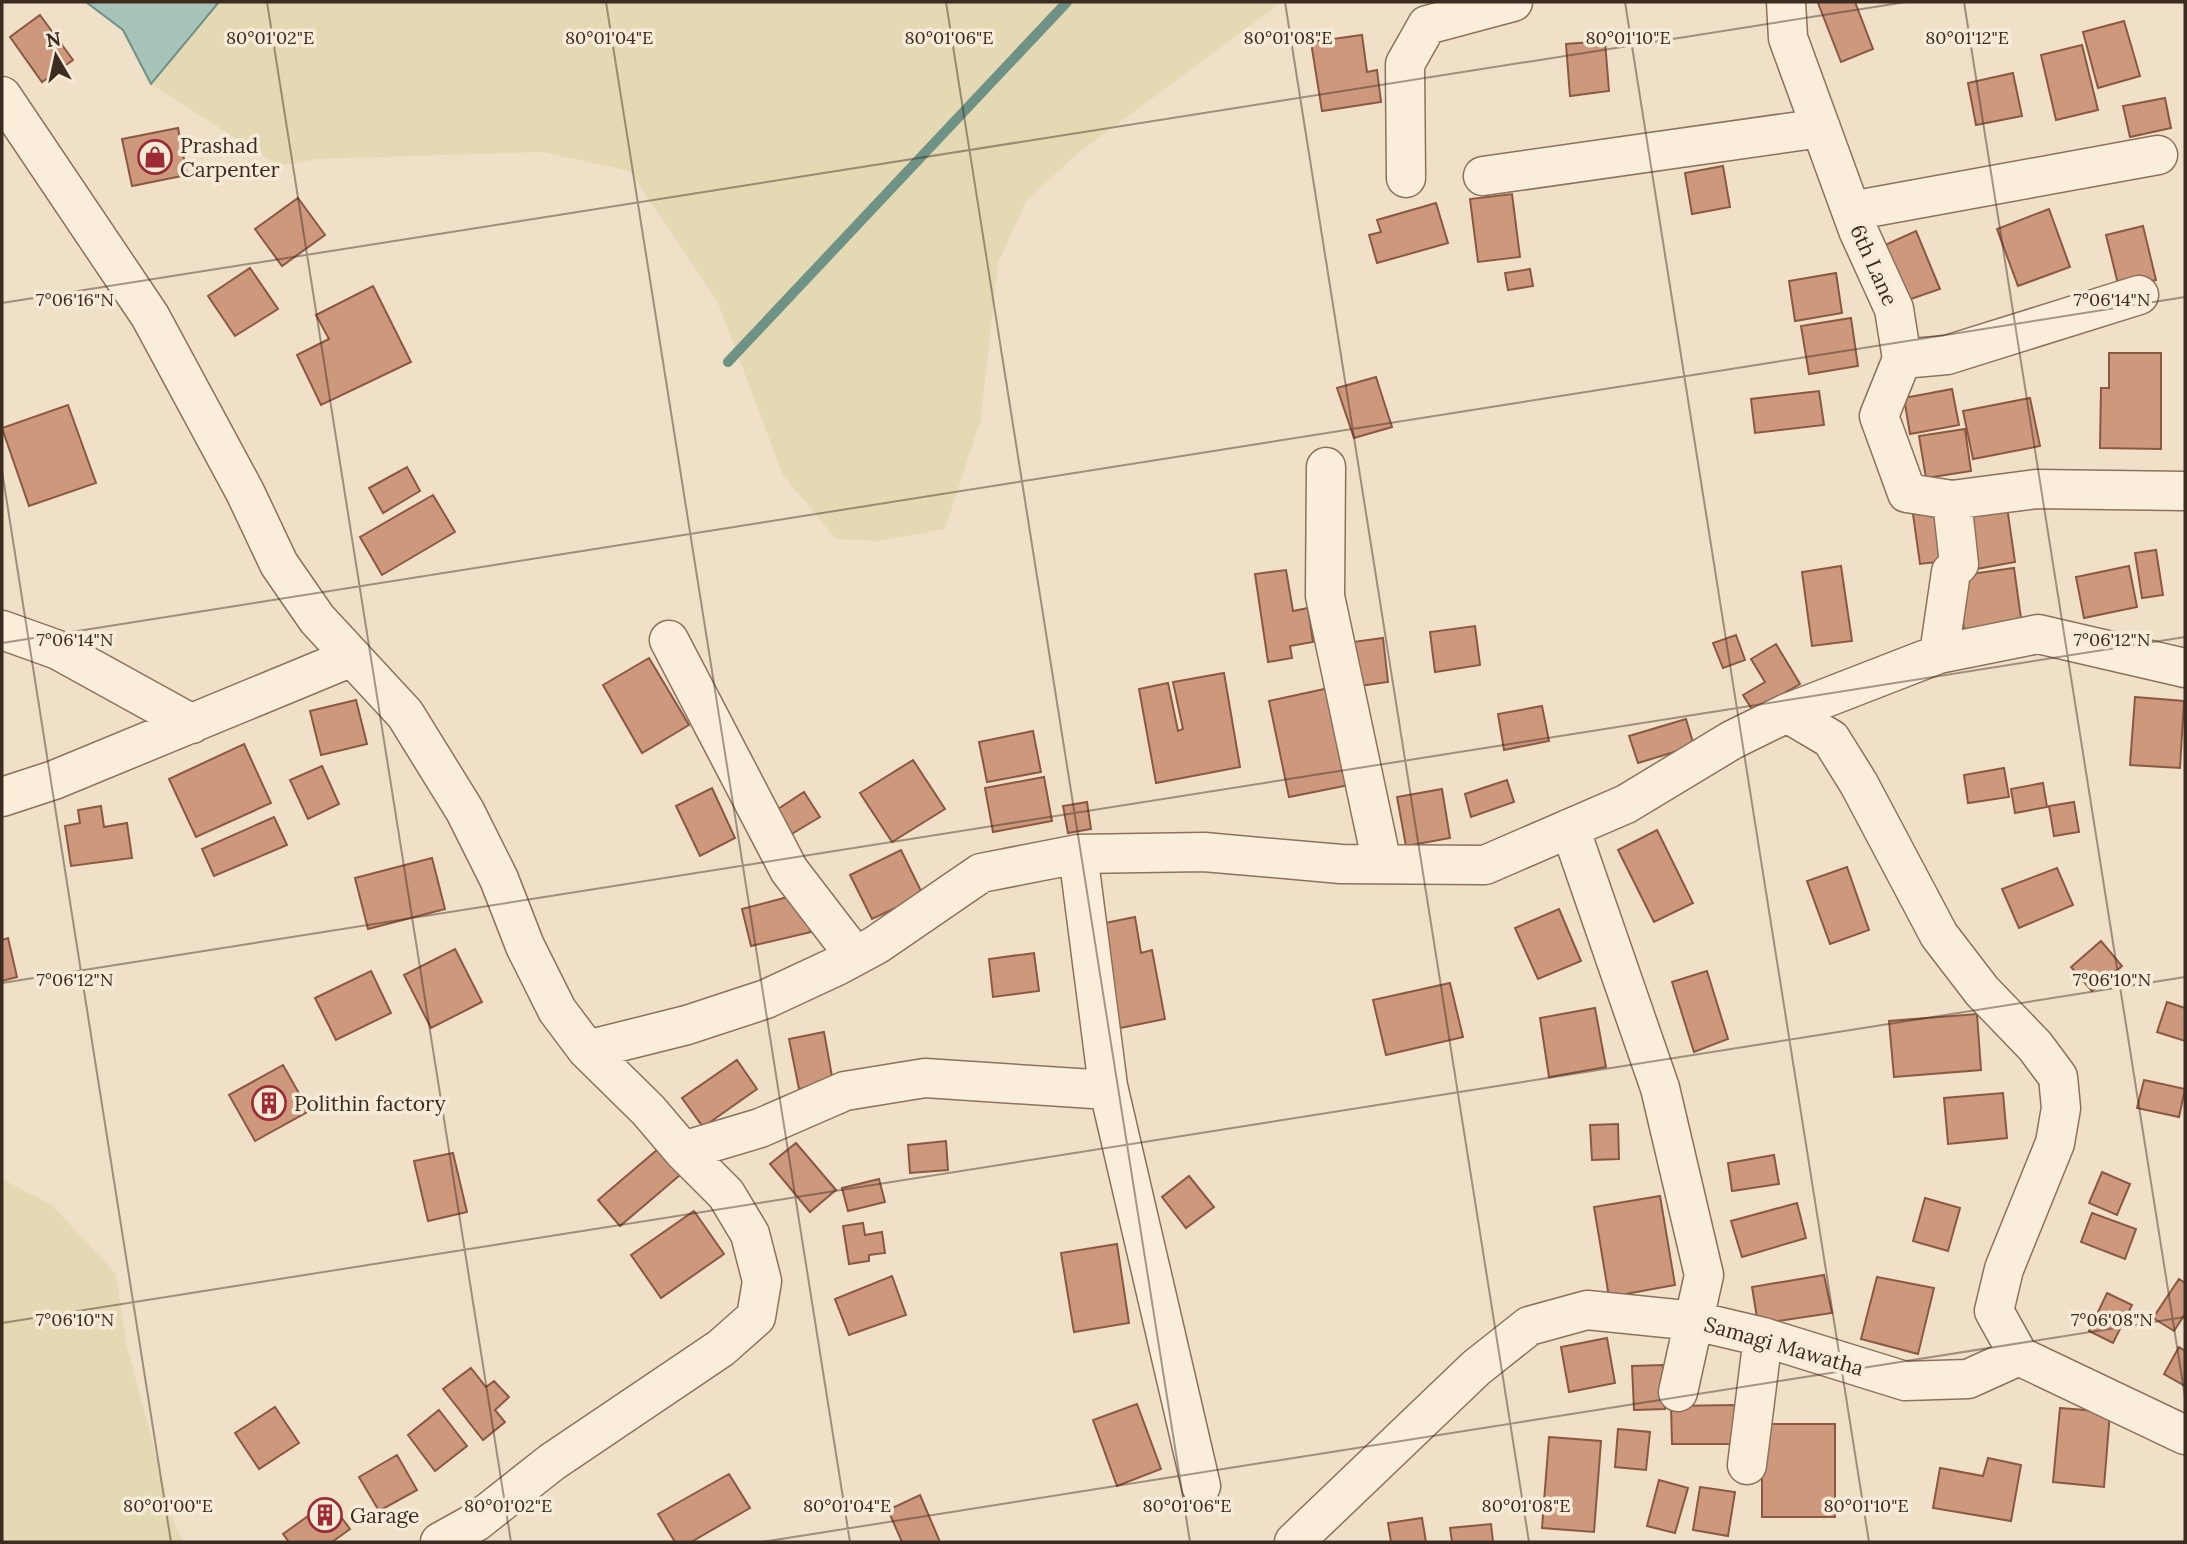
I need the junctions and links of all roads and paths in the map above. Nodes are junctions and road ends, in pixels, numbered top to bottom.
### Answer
1 (1513, 2) edge
2 (1786, 2) edge
3 (2, 96) edge
4 (1821, 128) junction
5 (2158, 155) dead end
6 (1483, 176) dead end
7 (1406, 178) dead end
8 (1851, 211) junction
9 (2139, 295) dead end
10 (1902, 359) junction
11 (1325, 467) dead end
12 (2185, 491) edge
13 (1952, 500) junction
14 (2, 630) edge
15 (668, 640) dead end
16 (1939, 654) junction
17 (352, 657) junction
18 (2185, 668) edge
19 (1787, 713) junction
20 (192, 724) junction
21 (2, 797) edge
22 (1570, 828) junction
23 (1078, 854) junction
24 (1382, 864) junction
25 (855, 956) junction
26 (587, 1050) junction
27 (1108, 1086) junction
28 (683, 1151) junction
29 (1695, 1321) junction
30 (1763, 1337) junction
31 (2019, 1356) junction
32 (1678, 1392) dead end
33 (2185, 1435) edge
34 (1747, 1465) dead end
35 (1201, 1486) dead end
36 (440, 1542) edge
37 (1294, 1542) edge

1 - 7 street
2 - 4 street, 6th Lane
3 - 17 street
4 - 6 street
4 - 8 street, 6th Lane
5 - 8 street
8 - 10 street, 6th Lane
9 - 10 street
10 - 13 street
11 - 24 street
12 - 13 street
13 - 16 street
14 - 20 street
15 - 25 street
16 - 18 street
16 - 19 street
17 - 20 street
17 - 26 street
19 - 22 street
19 - 31 street
20 - 21 street
22 - 24 street
22 - 29 street
23 - 24 street
23 - 25 street
23 - 27 street
25 - 26 street
26 - 28 street
27 - 28 street
27 - 35 street
28 - 36 street
29 - 30 street, Samagi Mawatha
29 - 32 street
29 - 37 street, Samagi Mawatha
30 - 31 street, Samagi Mawatha
30 - 34 street
31 - 33 street

